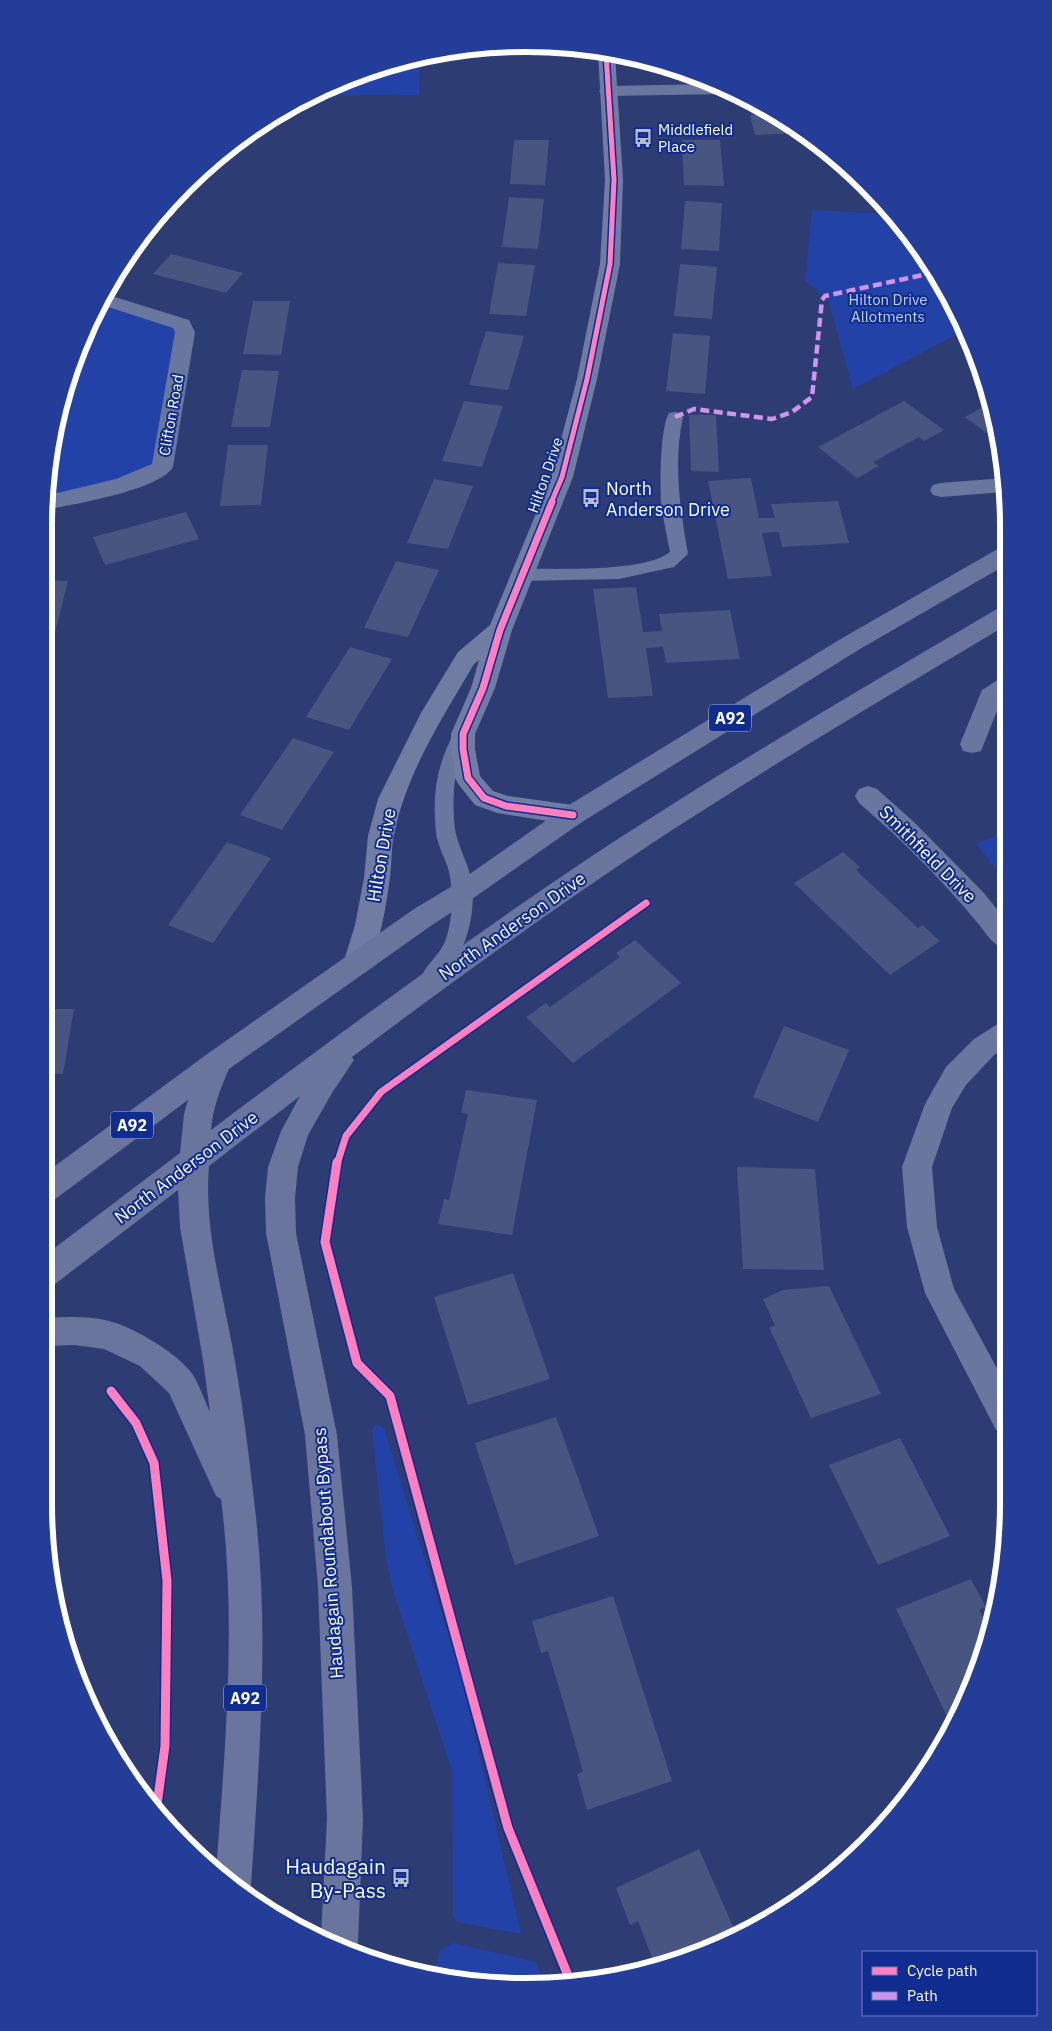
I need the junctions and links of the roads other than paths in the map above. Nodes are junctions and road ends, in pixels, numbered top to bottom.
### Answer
1 (606, 60) edge
2 (708, 89) edge
3 (608, 91) junction
4 (109, 301) edge
5 (675, 417) dead end
6 (997, 486) edge
7 (942, 490) dead end
8 (54, 501) edge
9 (1000, 558) edge
10 (521, 576) junction
11 (1000, 617) edge
12 (500, 630) junction
13 (1000, 690) edge
14 (463, 734) junction
15 (972, 744) dead end
16 (868, 796) dead end
17 (573, 815) junction
18 (463, 892) junction
19 (1000, 931) edge
20 (356, 964) junction
21 (421, 990) junction
22 (357, 1036) junction
23 (995, 1040) edge
24 (220, 1060) junction
25 (193, 1161) junction
26 (52, 1185) edge
27 (52, 1268) edge
28 (52, 1331) edge
29 (1000, 1406) edge
30 (239, 1511) junction
31 (235, 1878) edge
32 (340, 1940) edge

1 - 3 street, Hilton Drive
2 - 3 street
3 - 10 street, Hilton Drive
4 - 8 street, Clifton Road
5 - 10 lane
6 - 7 street
9 - 17 main road, A92
10 - 12 street, Hilton Drive
11 - 21 main road, North Anderson Drive
12 - 14 street, Hilton Drive
12 - 20 street, Hilton Drive
13 - 15 street
14 - 17 street, Hilton Drive
14 - 18 lane
16 - 19 street, Smithfield Drive
17 - 18 main road, A92
18 - 20 main road, A92
18 - 21 lane
20 - 24 main road, A92
21 - 22 main road, North Anderson Drive
22 - 25 main road, North Anderson Drive
22 - 32 main road, Haudagain Roundabout Bypass
23 - 29 street
24 - 25 main road
24 - 26 main road, A92
25 - 27 main road, North Anderson Drive
25 - 30 main road
28 - 30 main road
30 - 31 main road, A92

